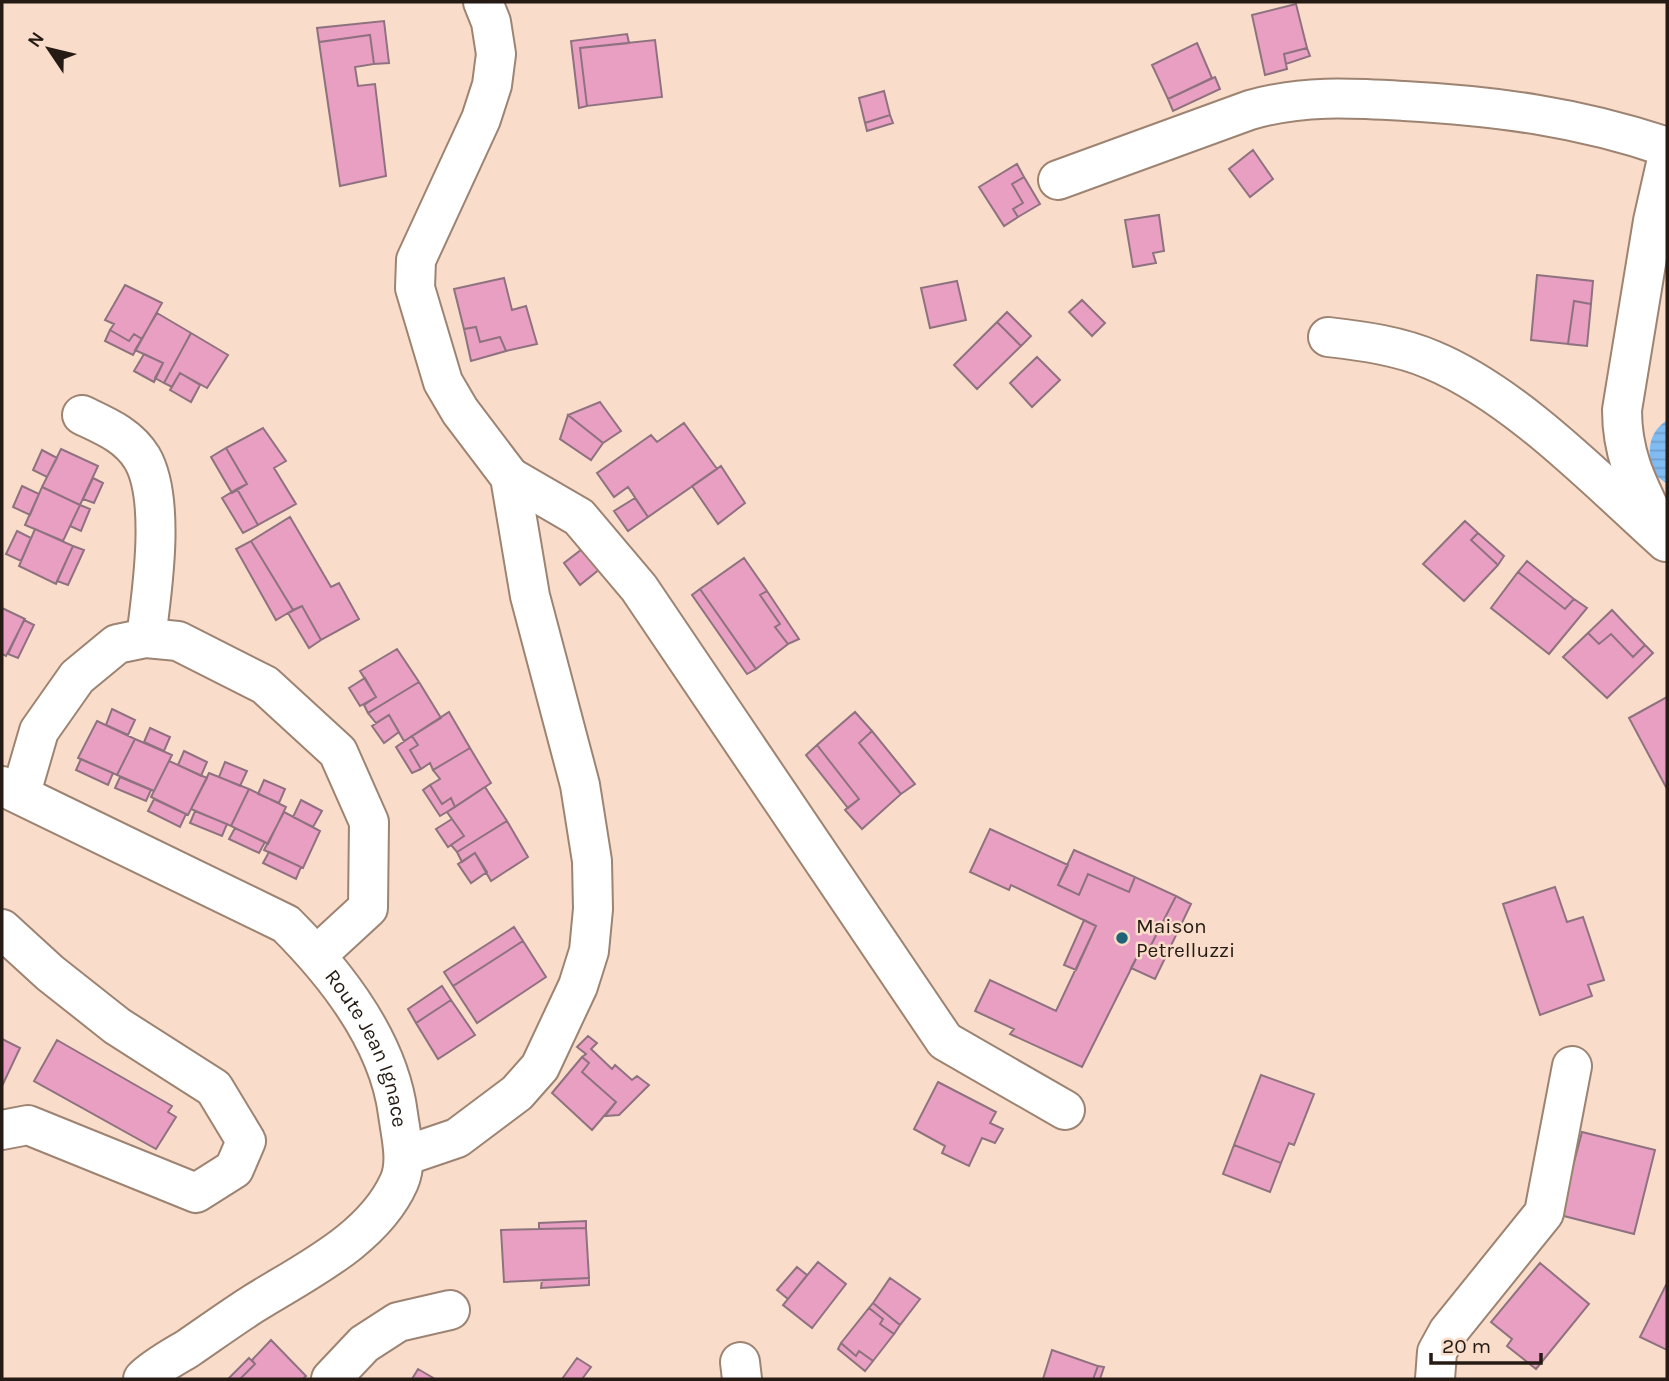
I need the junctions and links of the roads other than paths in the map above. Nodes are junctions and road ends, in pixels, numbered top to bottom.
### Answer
1 (483, 2) edge
2 (1667, 146) edge
3 (1667, 159) edge
4 (1058, 180) dead end
5 (1328, 337) dead end
6 (82, 415) dead end
7 (510, 477) junction
8 (1667, 542) edge
9 (146, 638) junction
10 (12, 790) edge
11 (2, 929) edge
12 (317, 955) junction
13 (1572, 1066) dead end
14 (1065, 1110) dead end
15 (2, 1130) edge
16 (404, 1156) junction
17 (450, 1310) dead end
18 (143, 1379) edge
19 (331, 1379) edge
20 (1435, 1379) edge

1 - 7 street
2 - 4 street
3 - 8 street
5 - 8 street
6 - 9 street
7 - 14 street
7 - 16 street
9 - 10 street
9 - 12 street
10 - 12 street, Route Jean Ignace
11 - 15 street
12 - 16 street, Route Jean Ignace
13 - 20 street
16 - 18 street, Route Jean Ignace
17 - 19 street

